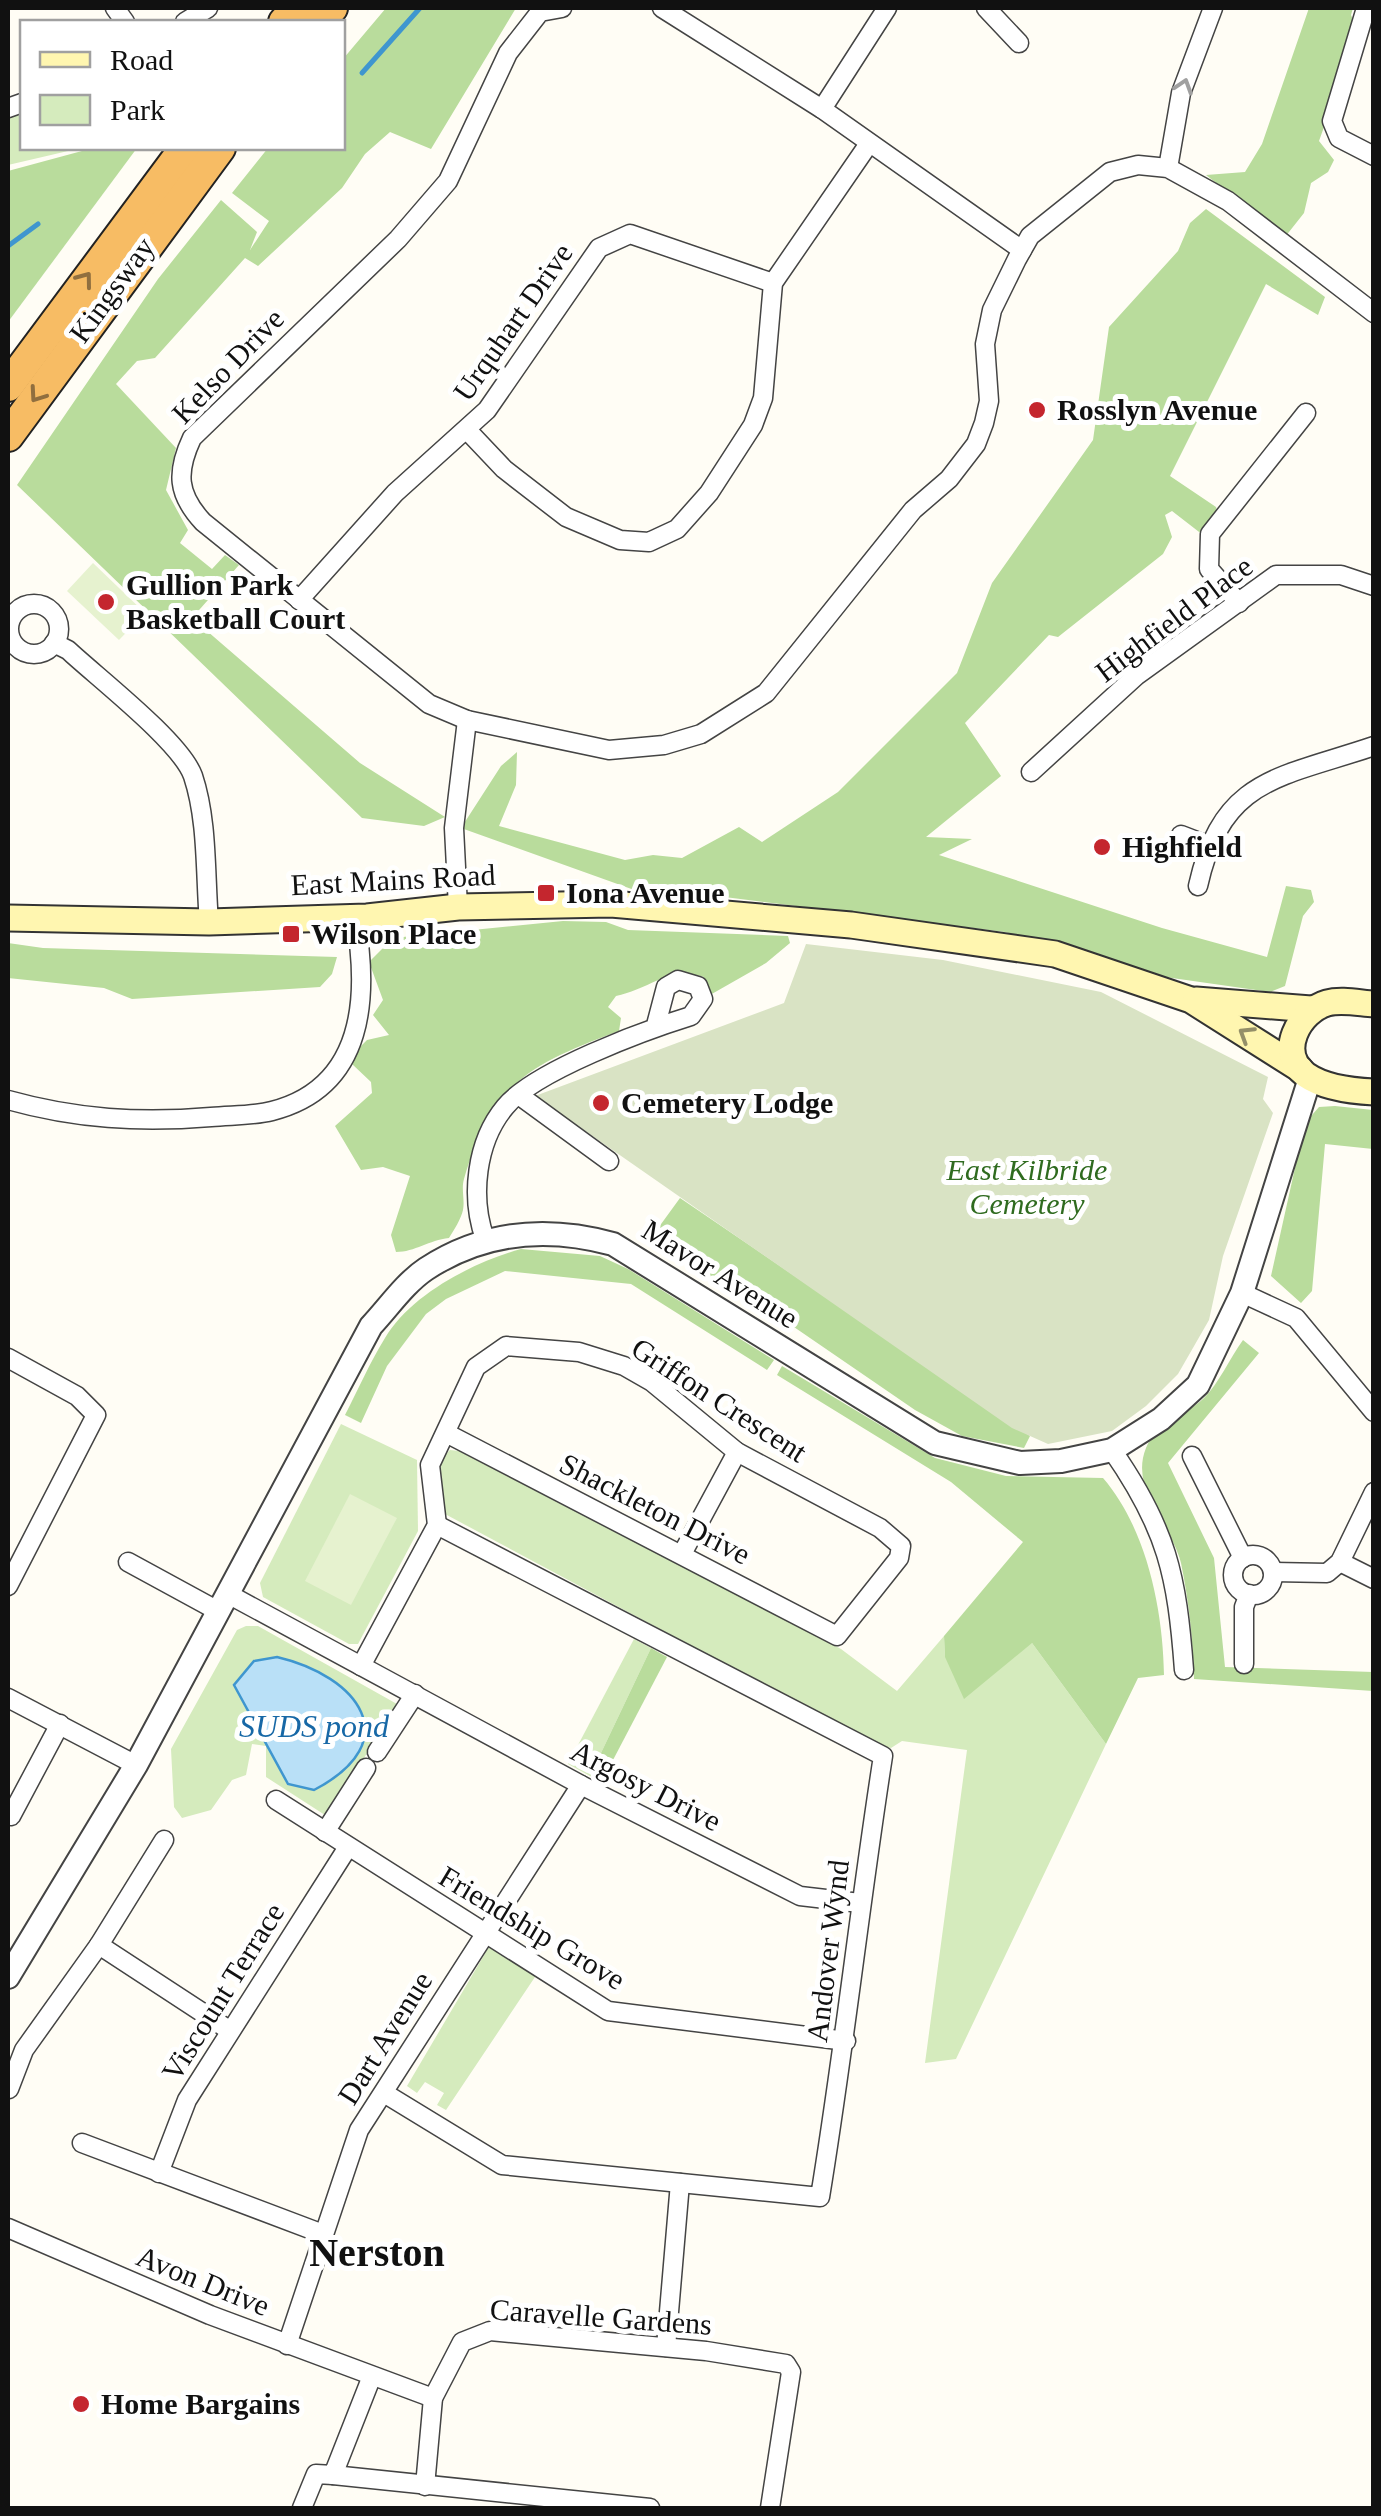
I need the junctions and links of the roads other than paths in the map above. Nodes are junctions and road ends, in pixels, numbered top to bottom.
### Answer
1 (562, 8) edge
2 (662, 8) edge
3 (887, 8) edge
4 (986, 8) edge
5 (1213, 8) edge
6 (1366, 8) edge
7 (1020, 43) dead end
8 (822, 109) junction
9 (868, 145) junction
10 (184, 150) edge
11 (219, 150) edge
12 (1374, 156) edge
13 (1168, 168) junction
14 (1022, 250) junction
15 (772, 284) junction
16 (1374, 313) edge
17 (8, 386) edge
18 (1306, 412) dead end
19 (468, 431) junction
20 (8, 436) edge
21 (1374, 586) edge
22 (299, 600) junction
23 (1239, 603) junction
24 (54, 643) dead end
25 (468, 720) junction
26 (1374, 746) edge
27 (1031, 772) dead end
28 (1182, 836) dead end
29 (1207, 845) junction
30 (1198, 886) dead end
31 (458, 906) junction
32 (355, 917) junction
33 (8, 918) edge
34 (209, 922) junction
35 (1191, 1000) junction
36 (1374, 1004) edge
37 (1310, 1009) junction
38 (656, 1025) dead end
39 (1304, 1073) junction
40 (1374, 1092) edge
41 (520, 1096) junction
42 (8, 1100) edge
43 (609, 1161) dead end
44 (485, 1239) junction
45 (1242, 1293) junction
46 (8, 1358) edge
47 (1374, 1376) edge
48 (1358, 1390) junction
49 (1374, 1412) edge
50 (446, 1433) junction
51 (1112, 1450) junction
52 (738, 1452) junction
53 (1192, 1456) dead end
54 (1374, 1492) edge
55 (437, 1525) junction
56 (15, 1552) edge
57 (682, 1554) junction
58 (1242, 1558) junction
59 (128, 1562) dead end
60 (1340, 1562) junction
61 (1273, 1572) junction
62 (1374, 1579) edge
63 (8, 1586) edge
64 (1249, 1594) junction
65 (223, 1602) junction
66 (837, 1636) joint
67 (1244, 1664) dead end
68 (361, 1666) junction
69 (1184, 1670) dead end
70 (414, 1694) junction
71 (8, 1698) edge
72 (60, 1724) junction
73 (377, 1752) dead end
74 (136, 1765) junction
75 (366, 1768) dead end
76 (581, 1785) junction
77 (14, 1794) edge
78 (276, 1800) dead end
79 (8, 1814) edge
80 (325, 1832) junction
81 (164, 1840) dead end
82 (348, 1846) junction
83 (860, 1903) junction
84 (483, 1933) junction
85 (100, 1945) junction
86 (11, 1964) edge
87 (229, 2030) junction
88 (846, 2041) junction
89 (9, 2088) edge
90 (384, 2093) junction
91 (82, 2143) dead end
92 (159, 2174) junction
93 (680, 2182) junction
94 (11, 2226) edge
95 (323, 2234) junction
96 (287, 2345) junction
97 (666, 2347) junction
98 (372, 2376) junction
99 (433, 2398) junction
100 (333, 2475) junction
101 (425, 2486) junction
102 (302, 2508) edge
103 (650, 2508) edge
104 (770, 2508) edge

1 - 22 street, Kelso Drive
2 - 8 street
3 - 8 street
4 - 7 street
13 -> 5 street
6 - 12 street
8 - 9 street
9 - 14 street
9 - 15 street
17 -> 10 highway, Kingsway
11 -> 20 highway, Kingsway
13 - 14 street
13 - 16 street
14 - 25 street
15 - 19 street, Urquhart Drive
15 - 19 street
18 - 23 street
19 - 22 street, Urquhart Drive
21 - 23 street, Highfield Place
22 - 25 street, Kelso Drive
23 - 27 street, Highfield Place
24 - 34 street
25 - 31 street
26 - 29 street
28 - 29 street
29 - 30 street
31 - 32 main road, East Mains Road
31 - 35 main road, East Mains Road
32 - 34 main road, East Mains Road
32 - 42 street
33 - 34 main road, East Mains Road
35 - 37 main road, East Mains Road
39 -> 35 main road, East Mains Road
36 - 37 main road, East Mains Road
37 - 39 main road
38 - 41 street
39 - 40 main road, East Mains Road
39 - 45 street, Mavor Avenue
41 - 43 street
41 - 44 street
44 - 51 street, Mavor Avenue
44 - 65 street, Mavor Avenue
45 - 48 street
45 - 51 street, Mavor Avenue
46 - 56 street
47 - 48 street
48 - 49 street
50 - 52 street, Griffon Crescent
50 - 55 street, Griffon Crescent
50 - 57 street, Shackleton Drive
51 - 69 street
52 - 57 street
52 - 66 street, Griffon Crescent
53 - 58 street
54 - 60 street
55 - 68 street
55 - 83 street, Andover Wynd
56 - 63 street
57 - 66 street, Shackleton Drive
58 - 61 street
58 - 64 street
59 - 65 street, Argosy Drive
60 - 61 street
60 - 62 street
61 - 64 street
64 - 67 street
65 - 68 street, Argosy Drive
65 - 74 street, Mavor Avenue
68 - 70 street, Argosy Drive
70 - 73 street
70 - 76 street, Argosy Drive
71 - 72 street
72 - 74 street
72 - 77 street
74 - 86 street, Mavor Avenue
75 - 80 street
76 - 83 street, Argosy Drive
76 - 84 street, Dart Avenue
77 - 79 street
78 - 80 street, Friendship Grove
80 - 82 street, Friendship Grove
81 - 85 street
82 - 84 street, Friendship Grove
82 - 87 street, Viscount Terrace
83 - 88 street, Andover Wynd
84 - 88 street, Friendship Grove
84 - 90 street, Dart Avenue
85 - 87 street
85 - 89 street
87 - 92 street, Viscount Terrace
88 - 93 street, Andover Wynd
90 - 93 street, Andover Wynd
90 - 95 street, Dart Avenue
91 - 92 street
92 - 95 street
93 - 97 street
94 - 96 street, Avon Drive
95 - 96 street, Dart Avenue
96 - 98 street, Avon Drive
97 - 99 street, Caravelle Gardens
97 - 104 street, Caravelle Gardens
98 - 99 street, Avon Drive
98 - 100 street
99 - 101 street, Caravelle Gardens
100 - 101 street
100 - 102 street
101 - 103 street

